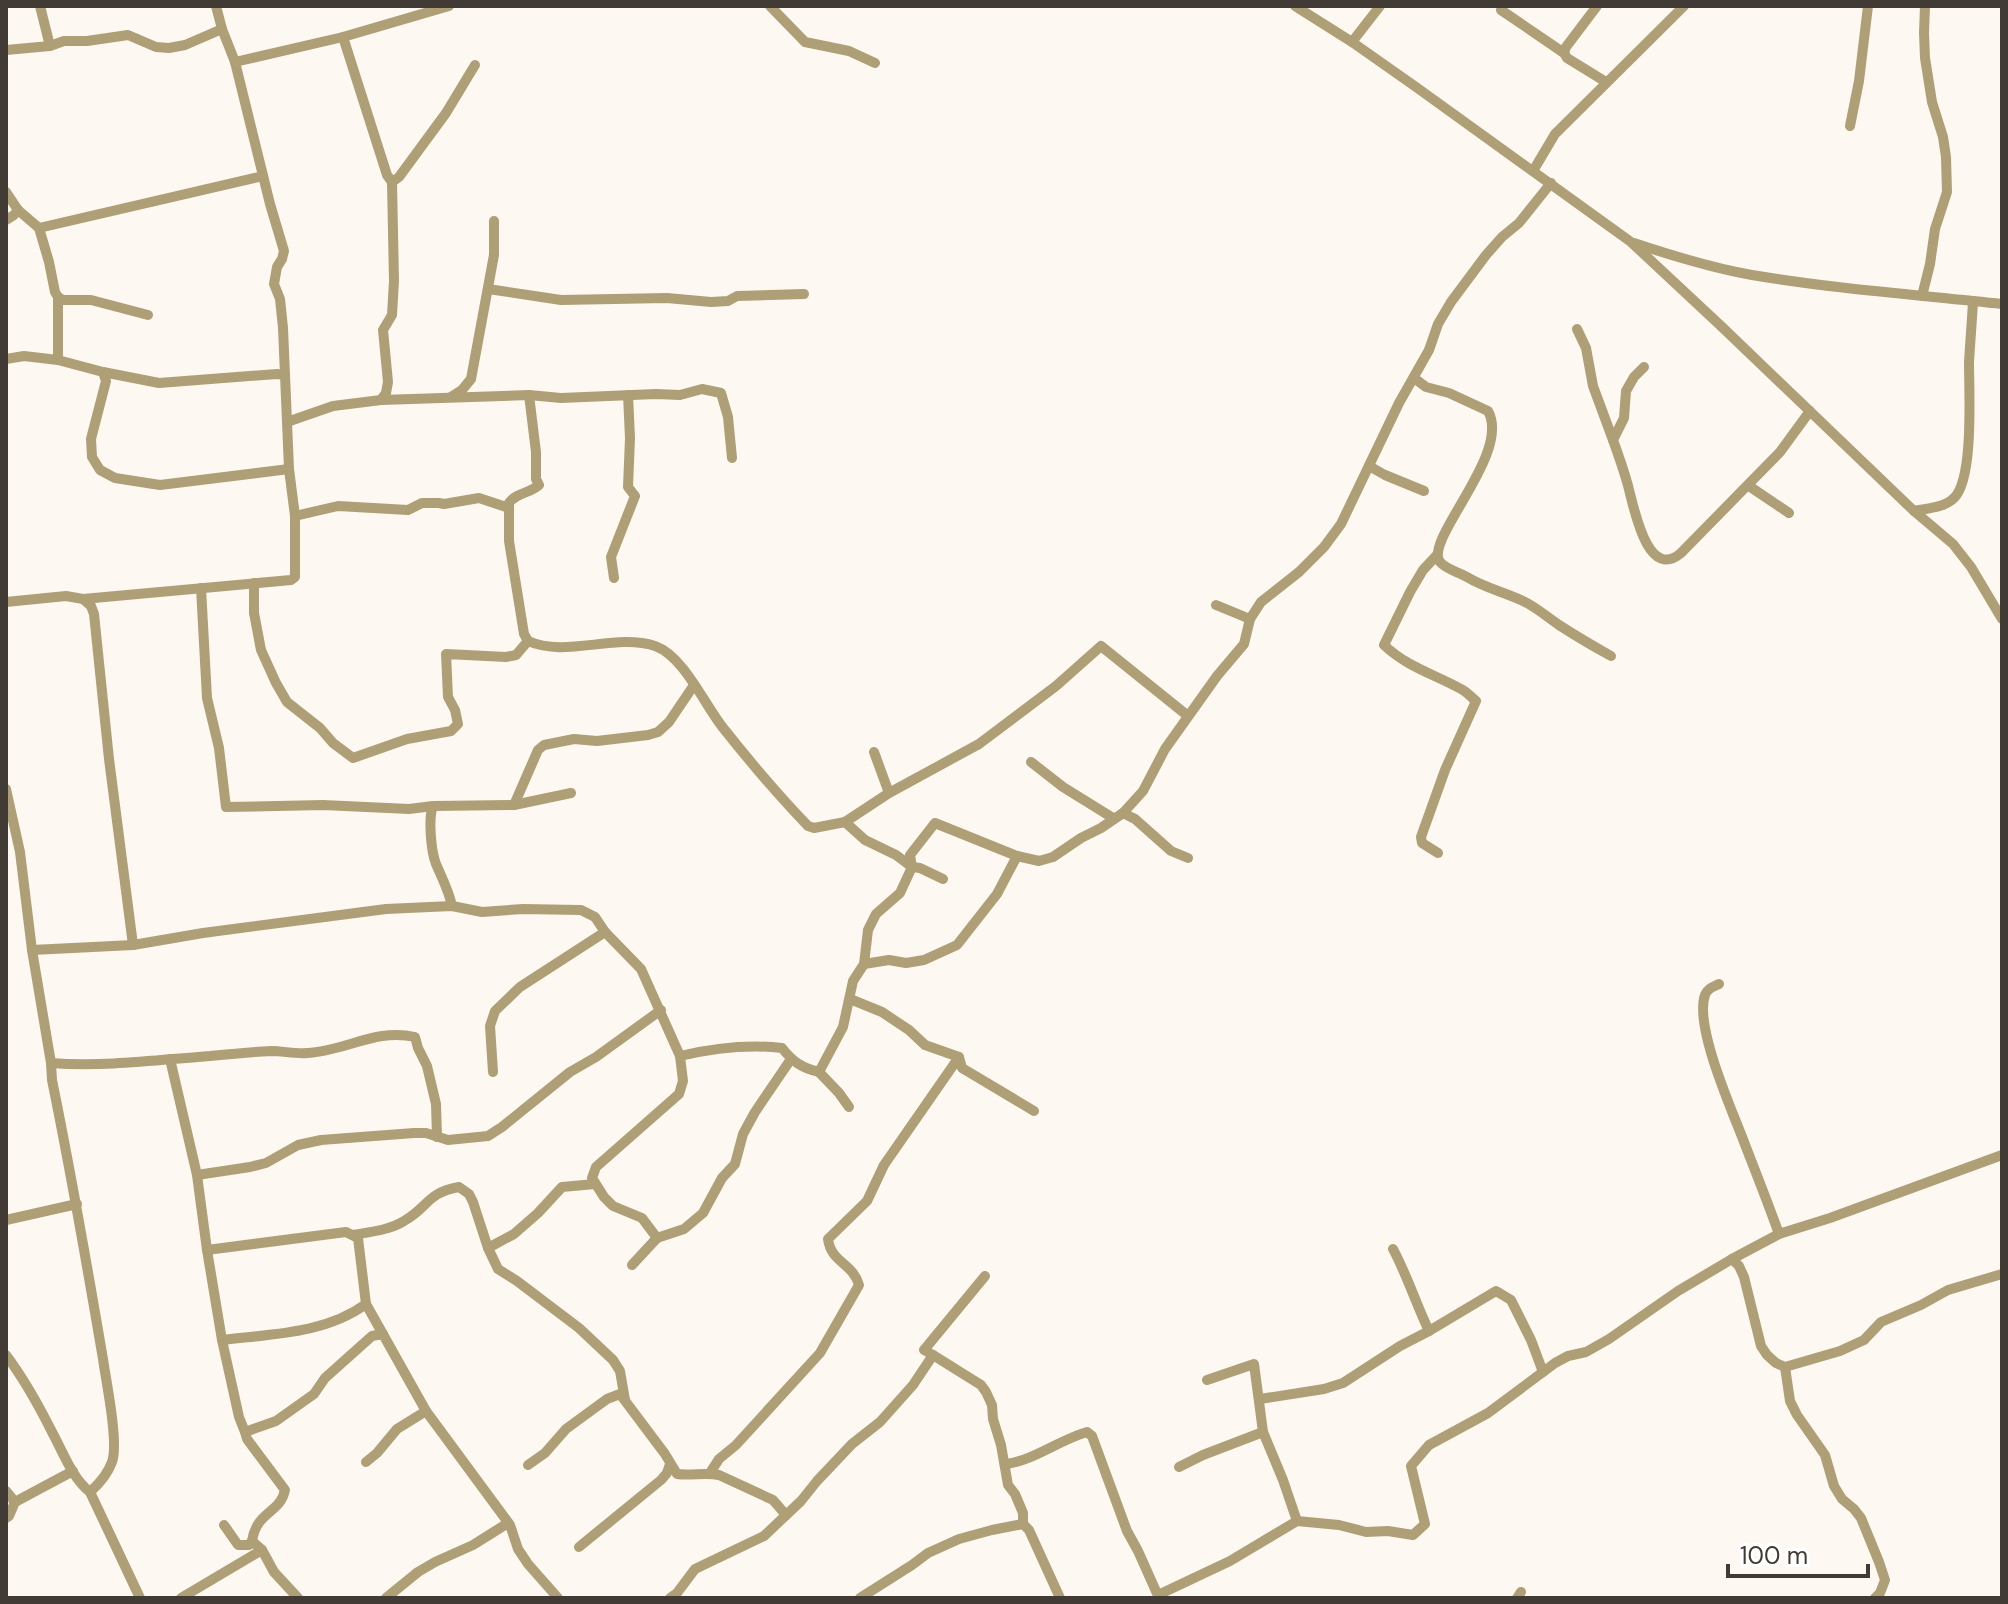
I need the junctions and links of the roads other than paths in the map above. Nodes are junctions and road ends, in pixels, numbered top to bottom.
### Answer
1 (40, 6) edge
2 (216, 6) edge
3 (449, 6) edge
4 (770, 6) edge
5 (1295, 6) edge
6 (1380, 6) edge
7 (1597, 6) edge
8 (1684, 6) edge
9 (1868, 6) edge
10 (1925, 6) edge
11 (1501, 10) dead end
12 (222, 29) junction
13 (343, 37) junction
14 (1352, 42) junction
15 (50, 46) junction
16 (6, 50) edge
17 (1564, 53) junction
18 (235, 62) junction
19 (875, 63) dead end
20 (475, 65) dead end
21 (1606, 82) junction
22 (1850, 126) dead end
23 (1533, 171) junction
24 (263, 176) junction
25 (392, 182) junction
26 (1551, 183) junction
27 (6, 192) edge
28 (18, 210) junction
29 (6, 220) edge
30 (494, 221) dead end
31 (39, 228) junction
32 (1631, 242) junction
33 (488, 289) junction
34 (804, 294) dead end
35 (1922, 296) junction
36 (58, 297) junction
37 (1973, 301) junction
38 (2002, 304) edge
39 (148, 315) dead end
40 (1577, 329) dead end
41 (6, 359) edge
42 (58, 360) junction
43 (1644, 367) dead end
44 (103, 372) junction
45 (285, 375) junction
46 (1414, 378) junction
47 (529, 395) junction
48 (628, 395) junction
49 (449, 398) junction
50 (381, 400) junction
51 (1810, 411) junction
52 (287, 422) junction
53 (1613, 440) junction
54 (732, 458) dead end
55 (1369, 466) junction
56 (289, 469) junction
57 (1749, 486) junction
58 (1424, 491) dead end
59 (509, 508) junction
60 (1914, 511) junction
61 (1789, 513) dead end
62 (295, 516) junction
63 (1437, 555) junction
64 (614, 578) dead end
65 (254, 583) junction
66 (201, 588) junction
67 (83, 599) junction
68 (6, 601) edge
69 (1216, 605) dead end
70 (1250, 619) junction
71 (2002, 619) edge
72 (528, 641) junction
73 (1611, 656) dead end
74 (694, 685) junction
75 (1188, 716) junction
76 (874, 752) dead end
77 (1031, 762) dead end
78 (6, 789) edge
79 (571, 793) dead end
80 (889, 793) junction
81 (514, 805) junction
82 (433, 806) junction
83 (1123, 813) junction
84 (1113, 818) junction
85 (845, 822) junction
86 (1438, 853) dead end
87 (1017, 856) junction
88 (1188, 858) dead end
89 (912, 867) junction
90 (943, 879) dead end
91 (452, 906) junction
92 (605, 932) junction
93 (133, 945) junction
94 (32, 950) junction
95 (864, 964) junction
96 (1719, 984) dead end
97 (850, 999) junction
98 (661, 1010) junction
99 (680, 1056) junction
100 (959, 1057) junction
101 (170, 1059) junction
102 (791, 1059) junction
103 (51, 1063) junction
104 (493, 1072) dead end
105 (819, 1072) junction
106 (849, 1107) dead end
107 (1034, 1111) dead end
108 (437, 1137) junction
109 (2002, 1155) edge
110 (197, 1175) junction
111 (595, 1184) junction
112 (77, 1204) junction
113 (6, 1220) edge
114 (1779, 1234) junction
115 (353, 1235) junction
116 (657, 1238) junction
117 (488, 1248) junction
118 (1393, 1249) dead end
119 (207, 1250) junction
120 (1732, 1259) junction
121 (632, 1265) dead end
122 (2002, 1274) edge
123 (985, 1276) dead end
124 (366, 1304) junction
125 (1429, 1331) junction
126 (383, 1334) junction
127 (222, 1340) junction
128 (6, 1355) edge
129 (933, 1355) junction
130 (1785, 1367) junction
131 (1543, 1372) junction
132 (1207, 1380) dead end
133 (1260, 1399) junction
134 (625, 1400) junction
135 (426, 1411) junction
136 (245, 1432) junction
137 (1263, 1432) junction
138 (366, 1462) dead end
139 (1006, 1464) junction
140 (528, 1465) dead end
141 (1179, 1467) dead end
142 (671, 1470) junction
143 (73, 1471) junction
144 (710, 1473) junction
145 (6, 1491) edge
146 (90, 1492) junction
147 (15, 1502) junction
148 (786, 1515) junction
149 (6, 1518) edge
150 (1297, 1521) junction
151 (508, 1523) junction
152 (1023, 1524) junction
153 (224, 1525) dead end
154 (252, 1541) junction
155 (579, 1547) dead end
156 (262, 1550) junction
157 (1158, 1597) edge
158 (140, 1598) edge
159 (181, 1598) edge
160 (298, 1598) edge
161 (386, 1598) edge
162 (558, 1598) edge
163 (670, 1598) edge
164 (860, 1598) edge
165 (1060, 1598) edge
166 (1875, 1598) edge

1 - 15 street
2 - 12 street
3 - 13 street
4 - 19 street
5 - 14 street
6 - 14 street
7 - 17 street
8 - 21 street
9 - 22 street
10 - 35 street
11 - 17 street
12 - 15 street
12 - 18 street
13 - 18 street
13 - 25 street
14 - 23 street
15 - 16 street
17 - 21 street
18 - 24 street
20 - 25 street
21 - 23 street
23 - 26 street
24 - 31 street
24 - 45 street
25 - 50 street
26 - 32 street
26 - 46 street
27 - 28 street
28 - 29 street
28 - 31 street
30 - 33 street
31 - 36 street
32 - 35 street
32 - 51 street
33 - 34 street
33 - 49 street
35 - 37 street
36 - 39 street
36 - 42 street
37 - 38 street
37 - 60 street
40 - 53 street
41 - 42 street
42 - 44 street
43 - 53 street
44 - 45 street
44 - 56 street
45 - 52 street
46 - 55 street
46 - 63 street
47 - 48 street
47 - 49 street
47 - 59 street
48 - 54 street
48 - 64 street
49 - 50 street
50 - 52 street
51 - 57 street
51 - 60 street
52 - 56 street
53 - 57 street
55 - 58 street
55 - 70 street
56 - 62 street
57 - 61 street
59 - 62 street
59 - 72 street
60 - 71 street
62 - 65 street
63 - 73 street
63 - 86 street
65 - 66 street
65 - 72 street
66 - 67 street
66 - 82 street
67 - 68 street
67 - 93 street
69 - 70 street
70 - 75 street
72 - 74 street
74 - 81 street
74 - 85 street
75 - 80 street
75 - 83 street
76 - 80 street
77 - 84 street
78 - 94 street
79 - 81 street
80 - 85 street
81 - 82 street
82 - 91 street
83 - 84 street
83 - 88 street
84 - 87 street
85 - 89 street
87 - 89 street
87 - 95 street
89 - 90 street
89 - 95 street
91 - 92 street
91 - 93 street
92 - 98 street
92 - 104 street
93 - 94 street
94 - 103 street
95 - 97 street
96 - 114 street
97 - 100 street
97 - 105 street
98 - 99 street
98 - 108 street
99 - 102 street
99 - 111 street
100 - 107 street
100 - 144 street
101 - 103 street
101 - 108 street
101 - 110 street
102 - 105 street
102 - 116 street
103 - 112 street
105 - 106 street
108 - 110 street
109 - 114 street
110 - 119 street
111 - 116 street
111 - 117 street
112 - 113 street
112 - 146 street
114 - 120 street
115 - 117 street
115 - 119 street
115 - 124 street
116 - 121 street
117 - 134 street
118 - 125 street
119 - 127 street
120 - 130 street
120 - 131 street
122 - 130 street
123 - 129 street
124 - 126 street
124 - 127 street
125 - 131 street
125 - 133 street
126 - 135 street
126 - 136 street
127 - 136 street
128 - 143 street
129 - 139 street
129 - 148 street
130 - 166 street
131 - 150 street
132 - 133 street
133 - 137 street
134 - 140 street
134 - 142 street
135 - 138 street
135 - 151 street
136 - 154 street
137 - 141 street
137 - 150 street
139 - 152 street
139 - 157 street
142 - 144 street
142 - 155 street
143 - 146 street
143 - 147 street
144 - 148 street
145 - 147 street
146 - 158 street
147 - 149 street
148 - 163 street
150 - 157 street
151 - 161 street
151 - 162 street
152 - 164 street
152 - 165 street
153 - 154 street
154 - 156 street
156 - 159 street
156 - 160 street

